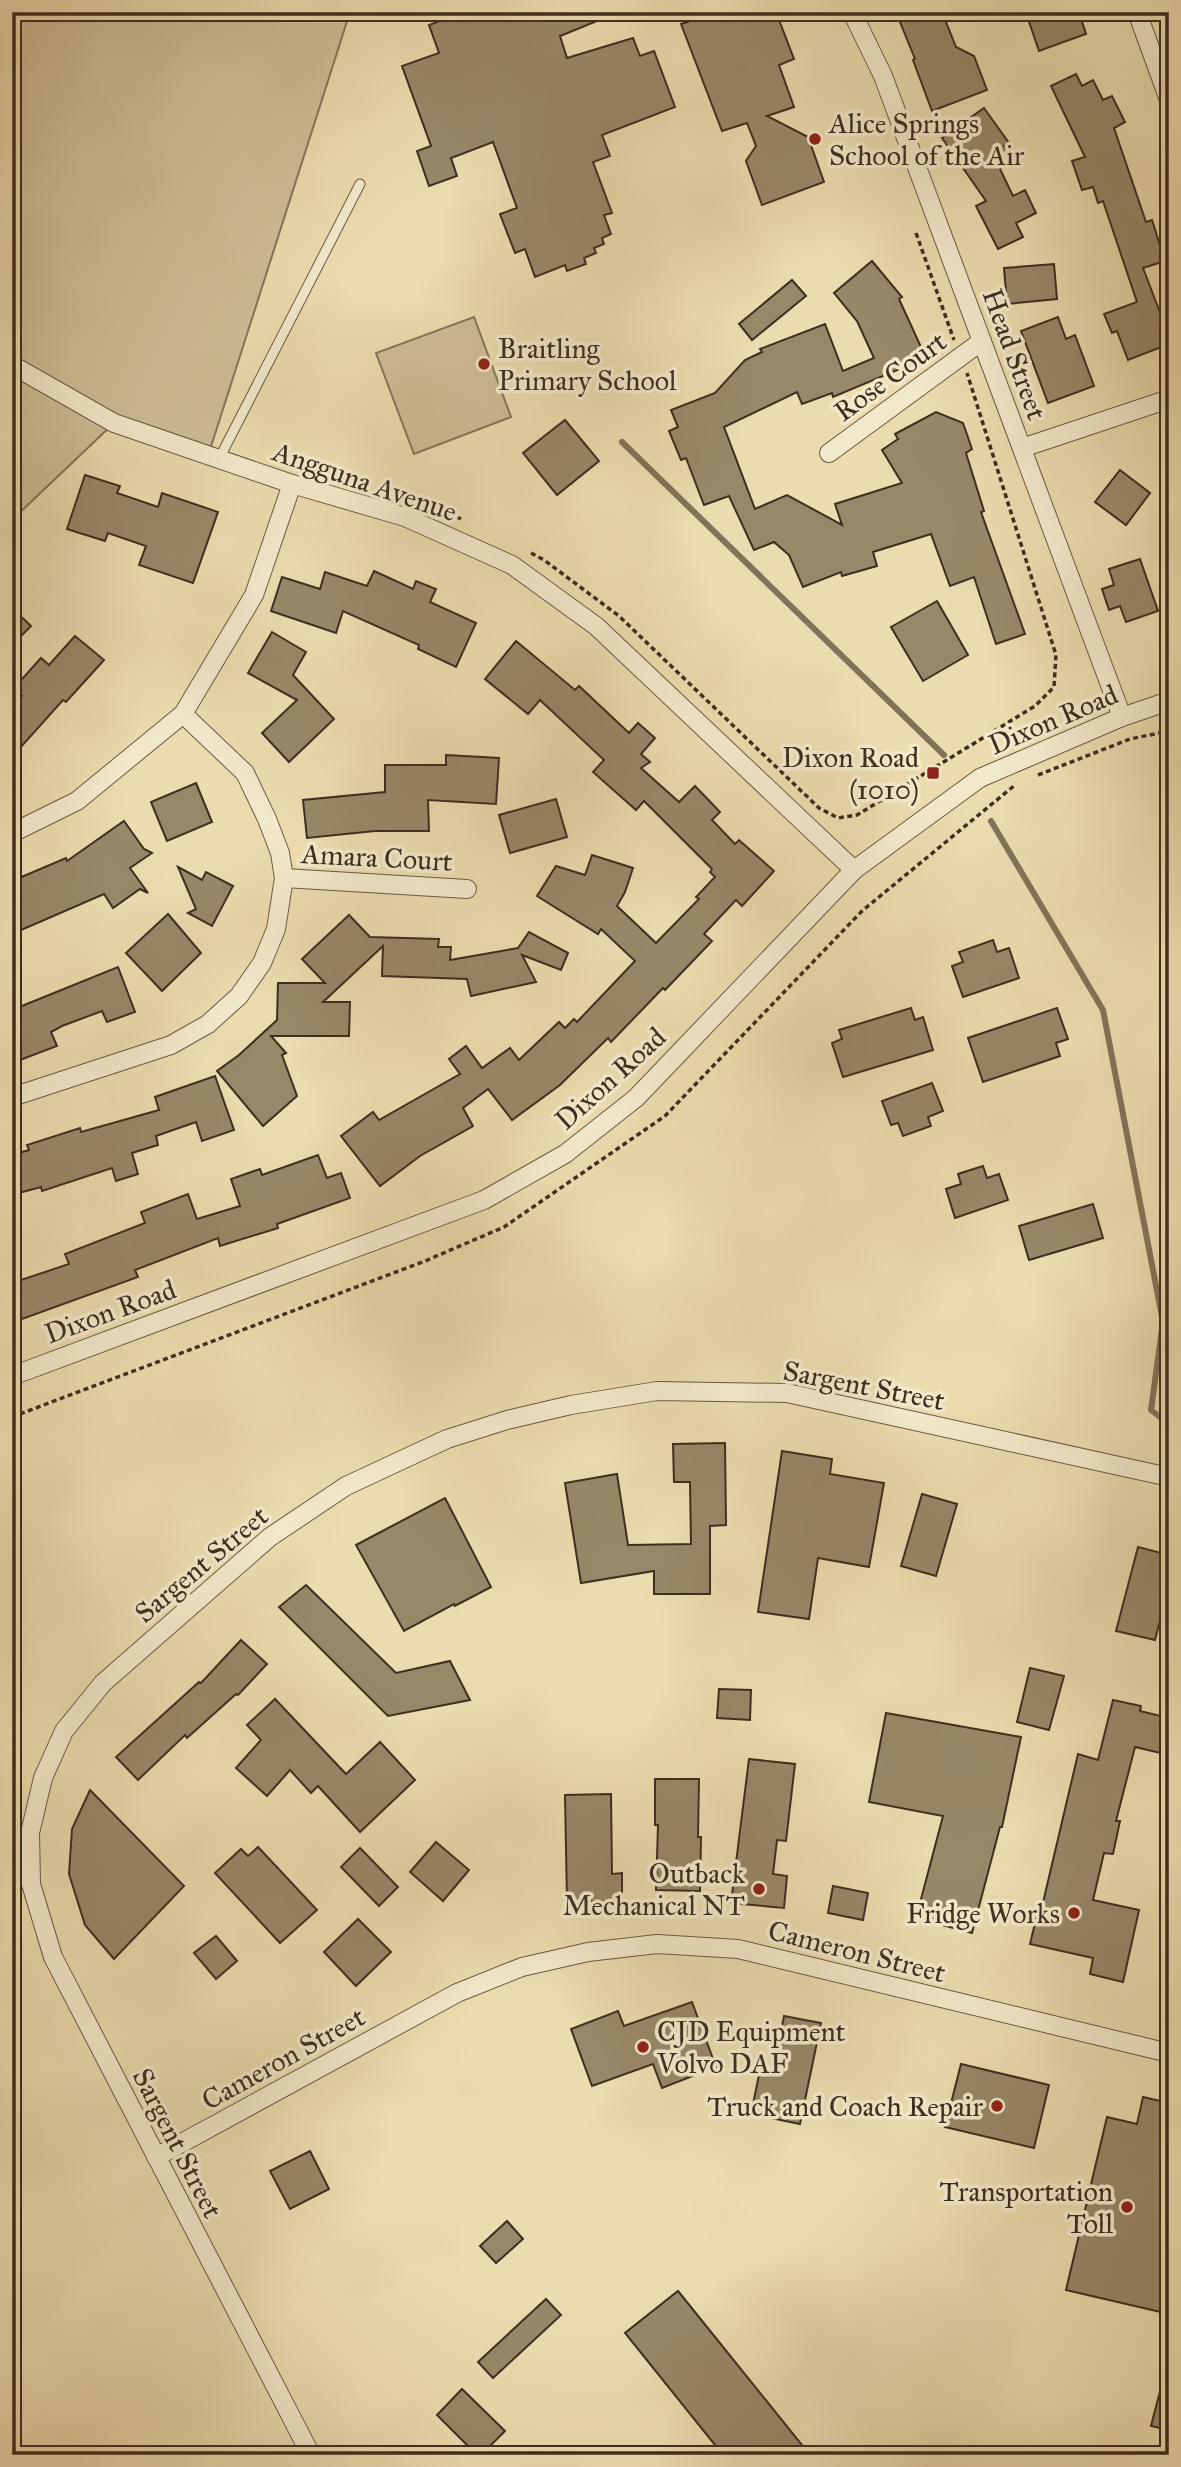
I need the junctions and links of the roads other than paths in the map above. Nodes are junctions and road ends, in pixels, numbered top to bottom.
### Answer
1 (852, 12) edge
2 (1137, 12) edge
3 (1169, 100) edge
4 (360, 184) dead end
5 (982, 341) junction
6 (12, 365) edge
7 (1169, 399) edge
8 (1022, 448) junction
9 (829, 453) dead end
10 (219, 459) junction
11 (292, 484) junction
12 (1169, 701) edge
13 (183, 714) junction
14 (1122, 717) junction
15 (12, 833) edge
16 (854, 870) junction
17 (284, 878) junction
18 (467, 889) dead end
19 (12, 1097) edge
20 (12, 1376) edge
21 (1169, 1477) edge
22 (1169, 2053) edge
23 (156, 2157) junction
24 (312, 2455) edge

1 - 5 street, Head Street
2 - 3 street
4 - 10 lane
5 - 8 street, Head Street
5 - 9 street, Rose Court
6 - 10 street, Angguna Avenue
7 - 8 street
8 - 14 street, Head Street
10 - 11 street, Angguna Avenue
11 - 13 street
11 - 16 street, Angguna Avenue
12 - 14 street, Dixon Road
13 - 15 street
13 - 17 street
14 - 16 street, Dixon Road
16 - 20 street, Dixon Road
17 - 18 street, Amara Court
17 - 19 street
21 - 23 street, Sargent Street
22 - 23 street, Cameron Street
23 - 24 street, Sargent Street

